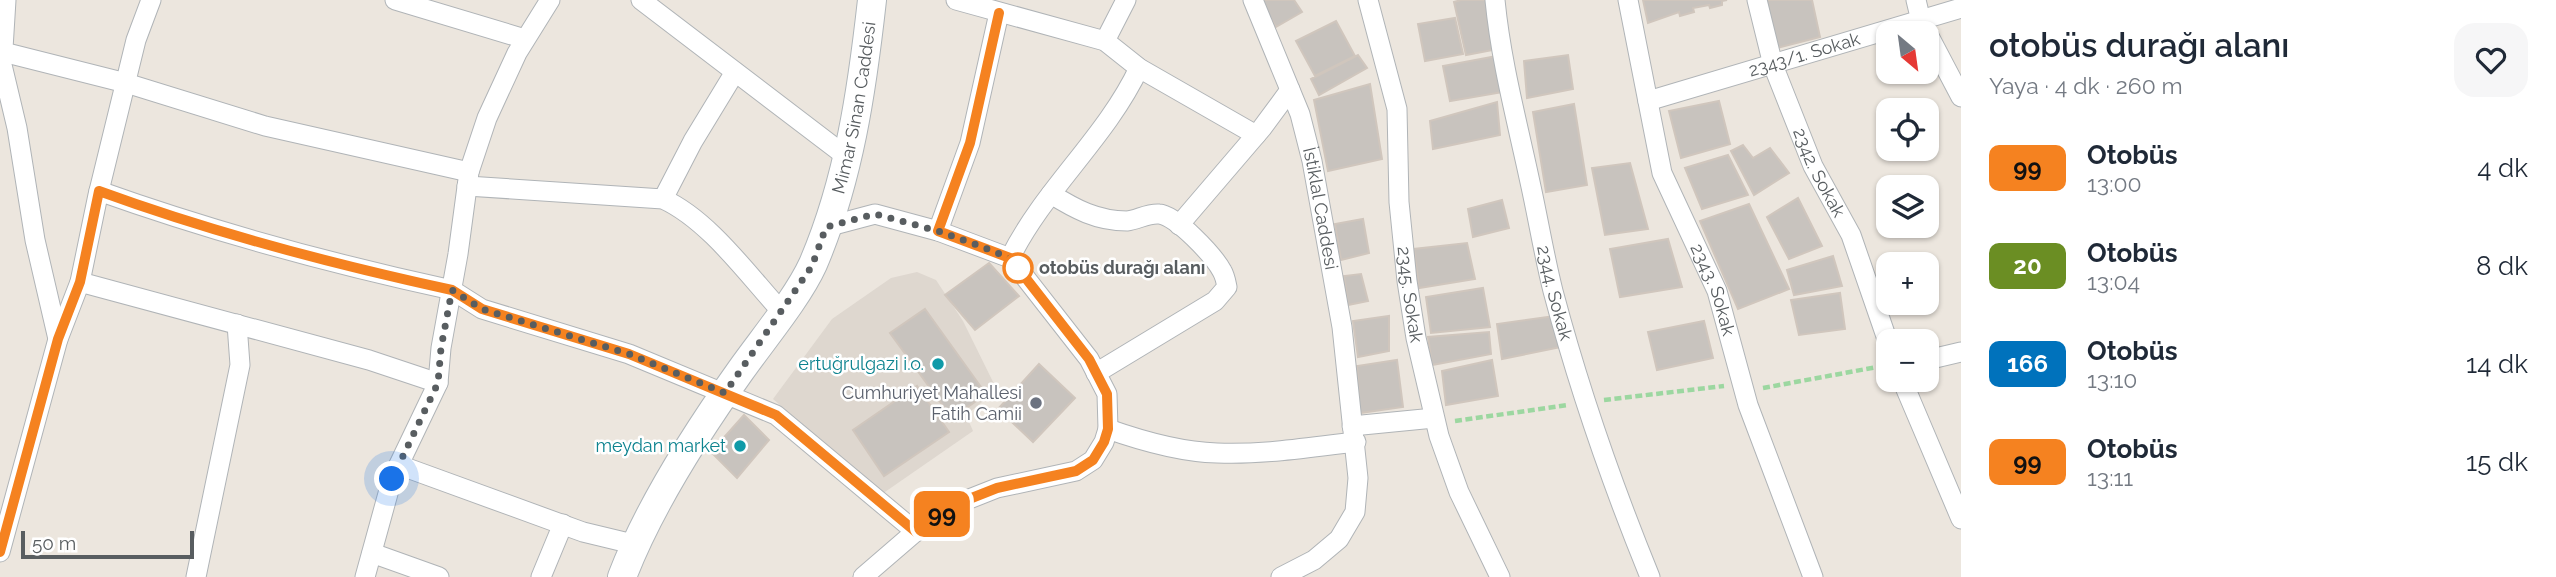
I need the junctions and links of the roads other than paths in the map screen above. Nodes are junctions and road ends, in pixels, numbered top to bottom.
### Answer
1 (6, 0) edge
2 (151, 0) edge
3 (395, 0) edge
4 (550, 0) edge
5 (641, 0) edge
6 (872, 0) edge
7 (956, 0) edge
8 (1126, 0) edge
9 (1252, 0) edge
10 (1368, 0) edge
11 (1495, 0) edge
12 (1628, 0) edge
13 (1757, 0) edge
14 (1916, 0) edge
15 (1961, 8) edge
16 (999, 13) junction
17 (1922, 21) joint
18 (1876, 35) edge
19 (525, 39) junction
20 (1105, 41) junction
21 (3, 52) junction
22 (1939, 54) edge
23 (1773, 65) junction
24 (1139, 68) junction
25 (735, 72) junction
26 (3, 81) edge
27 (126, 83) junction
28 (1290, 90) junction
29 (1961, 97) edge
30 (1648, 102) junction
31 (1256, 135) junction
32 (847, 157) junction
33 (468, 179) junction
34 (99, 191) junction
35 (1051, 194) junction
36 (663, 199) junction
37 (1179, 225) junction
38 (826, 227) junction
39 (938, 231) junction
40 (1010, 258) junction
41 (80, 282) junction
42 (452, 290) junction
43 (782, 312) junction
44 (237, 324) junction
45 (1884, 329) edge
46 (58, 339) junction
47 (1961, 352) edge
48 (1939, 357) edge
49 (1096, 373) junction
50 (438, 383) junction
51 (1907, 392) edge
52 (725, 393) junction
53 (1434, 418) junction
54 (1108, 429) junction
55 (1354, 434) junction
56 (399, 465) junction
57 (1961, 519) edge
58 (563, 524) junction
59 (916, 532) junction
60 (637, 545) junction
61 (0, 552) edge
62 (372, 553) junction
63 (1285, 576) edge
64 (196, 577) edge
65 (365, 577) edge
66 (439, 577) edge
67 (541, 577) edge
68 (622, 577) edge
69 (863, 577) edge
70 (1500, 577) edge
71 (1650, 577) edge
72 (1813, 577) edge

1 - 21 street
2 - 27 street
3 - 19 street
4 - 19 street
5 - 25 street
6 - 32 street, Mimar Sinan Caddesi
7 - 16 street
8 - 20 street
9 - 28 street, İstiklal Caddesi
10 - 53 street, 2345. Sokak
11 - 71 street, 2344. Sokak
12 - 30 street, 2343. Sokak
13 - 23 street, 2342. Sokak
14 - 17 street
15 - 17 street, 2343/1. Sokak
16 - 20 street
16 - 39 street
18 - 23 street, 2343/1. Sokak
19 - 33 street
20 - 24 street
21 - 26 street
21 - 27 street
22 - 29 street
23 - 30 street, 2343/1. Sokak
23 - 45 street, 2342. Sokak
24 - 31 street
24 - 35 street
25 - 32 street
25 - 36 street
26 - 46 street
27 - 33 street
27 - 34 street
28 - 31 street
28 - 55 street, İstiklal Caddesi
30 - 72 street, 2343. Sokak
31 - 37 street
32 - 38 street, Mimar Sinan Caddesi
33 - 36 street
33 - 42 street
34 - 41 street
34 - 42 street
35 - 37 street
35 - 40 street
36 - 43 street
37 - 49 street
38 - 39 street
38 - 43 street, Mimar Sinan Caddesi
39 - 40 street
40 - 49 street
41 - 44 street
41 - 46 street
42 - 50 street
42 - 52 street
43 - 52 street, Mimar Sinan Caddesi
44 - 50 street
44 - 64 street
46 - 61 street
47 - 48 street
49 - 54 street
50 - 56 street
51 - 57 street
52 - 59 street
52 - 60 street, Mimar Sinan Caddesi
53 - 55 street
53 - 70 street, 2345. Sokak
54 - 55 street
54 - 59 street
55 - 63 street, İstiklal Caddesi
56 - 58 street
56 - 62 street
58 - 60 street
58 - 67 street
59 - 69 street
60 - 68 street, Mimar Sinan Caddesi
62 - 65 street
62 - 66 street

